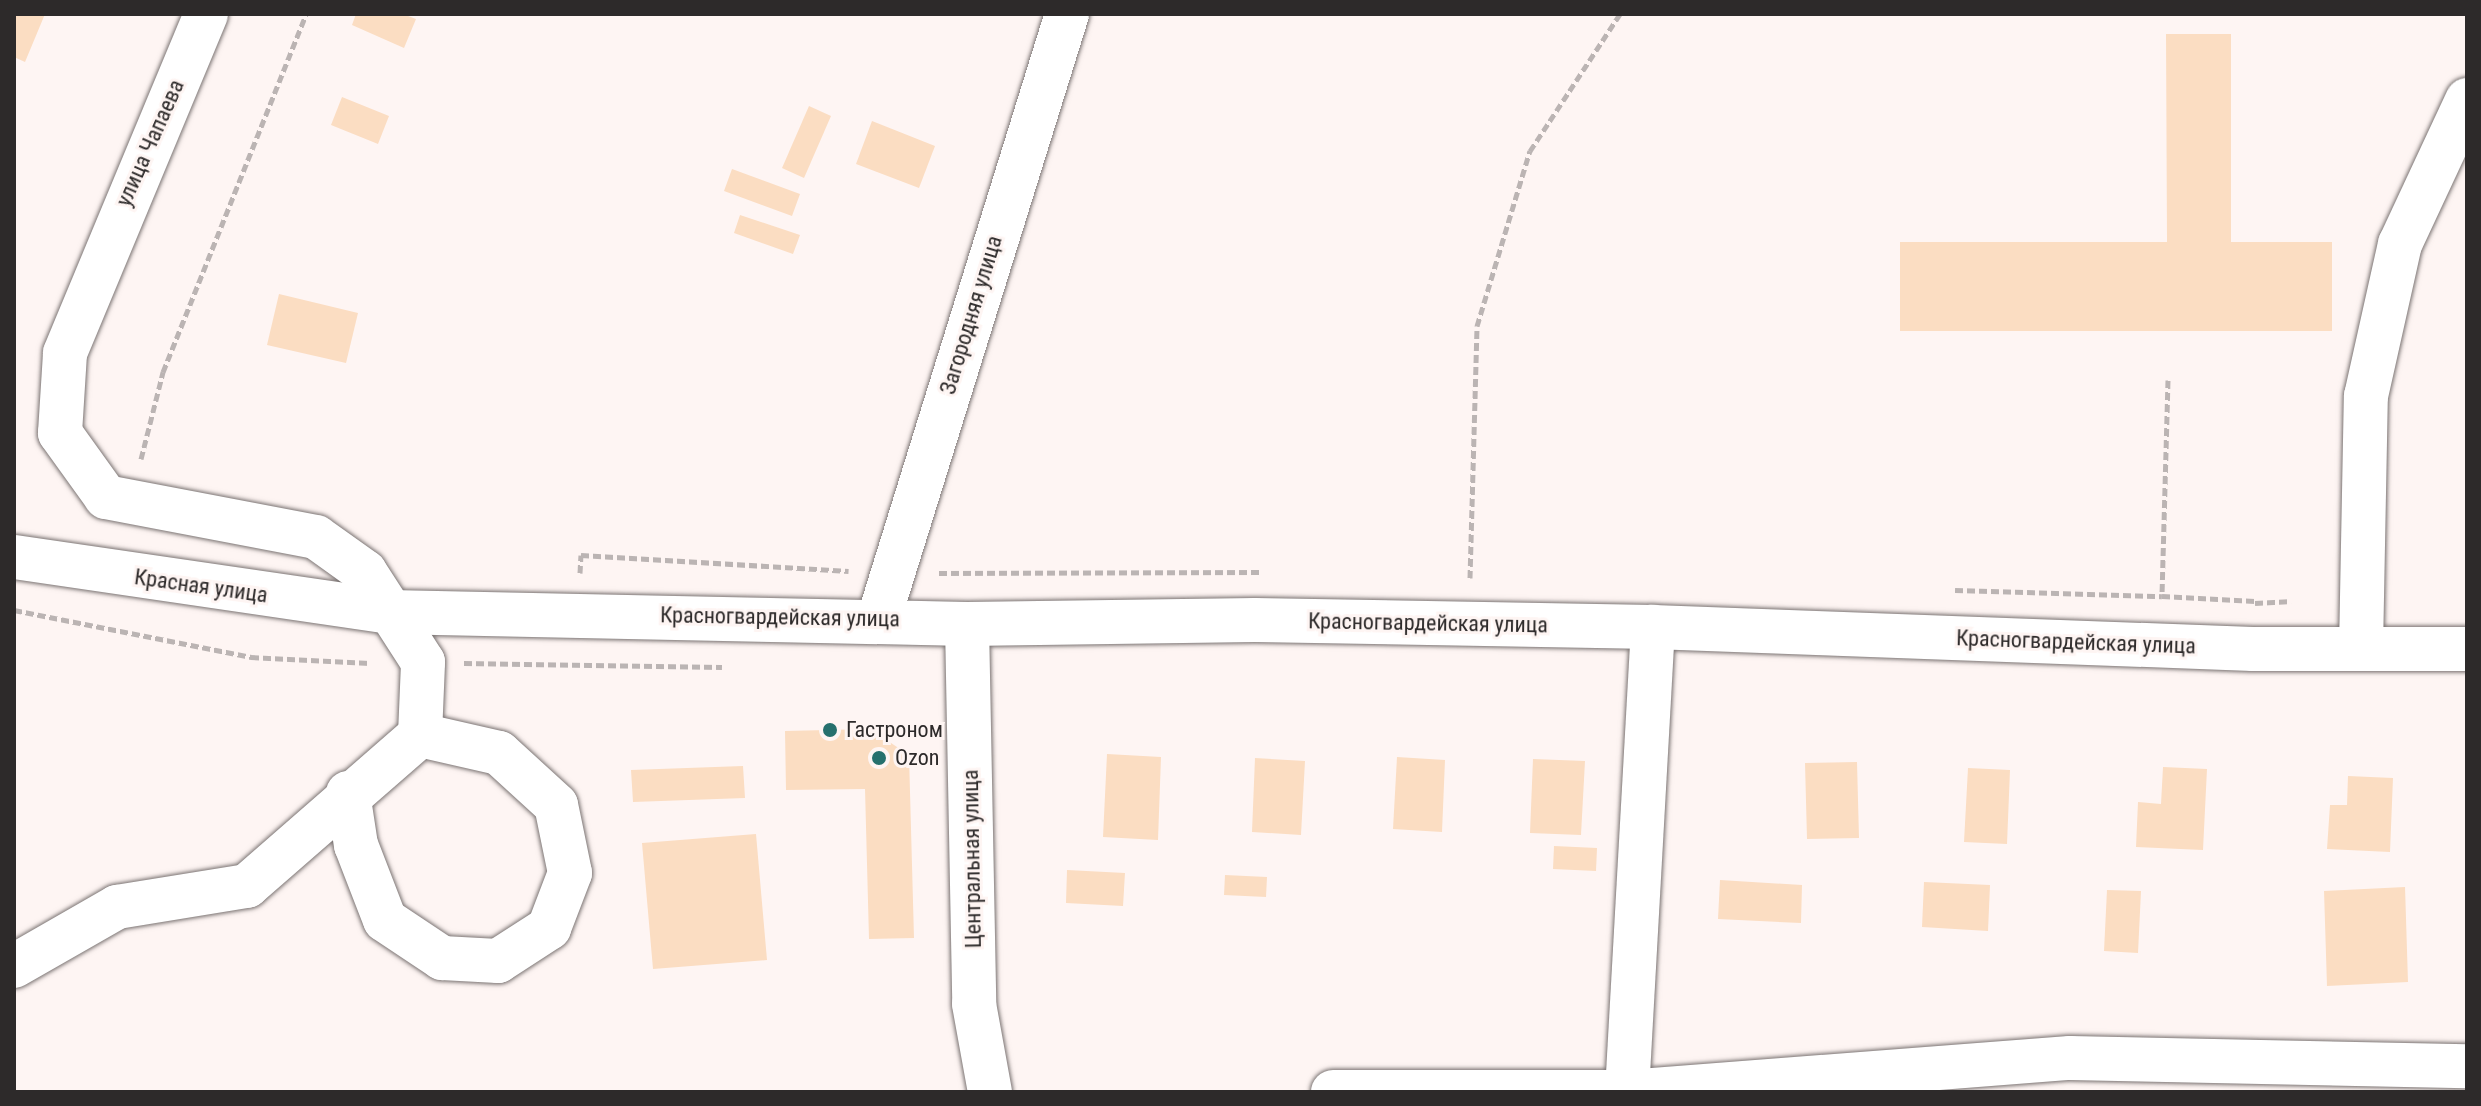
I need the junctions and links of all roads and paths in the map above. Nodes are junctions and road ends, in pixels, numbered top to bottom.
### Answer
1 (206, 14) edge
2 (306, 14) edge
3 (1067, 14) edge
4 (1620, 14) edge
5 (2467, 100) edge
6 (2168, 380) dead end
7 (130, 502) junction
8 (14, 557) edge
9 (122, 575) junction
10 (1470, 578) dead end
11 (2255, 601) dead end
12 (14, 610) edge
13 (389, 612) junction
14 (879, 618) junction
15 (967, 624) junction
16 (1653, 627) junction
17 (111, 629) junction
18 (2361, 649) junction
19 (2467, 649) edge
20 (423, 662) junction
21 (420, 735) junction
22 (348, 793) junction
23 (14, 966) edge
24 (2467, 1066) edge
25 (990, 1092) edge
26 (1333, 1092) edge
27 (1627, 1092) edge

1 - 7 street, улица Чапаева
2 - 7 path
3 - 14 street, Загородняя улица
4 - 10 path
5 - 18 street
6 - 11 path
7 - 13 street, улица Чапаева
8 - 9 street, Красная улица
9 - 13 street, Красная улица
9 - 17 path
12 - 17 path
13 - 14 street, Красногвардейская улица
13 - 20 street, улица Чапаева
14 - 15 street, Красногвардейская улица
15 - 16 street, Красногвардейская улица
15 - 25 street, Центральная улица
16 - 18 street, Красногвардейская улица
16 - 27 street
17 - 20 path
18 - 19 street, Красногвардейская улица
20 - 21 street
21 - 22 street
21 - 22 street
22 - 23 street
24 - 27 street
26 - 27 street

